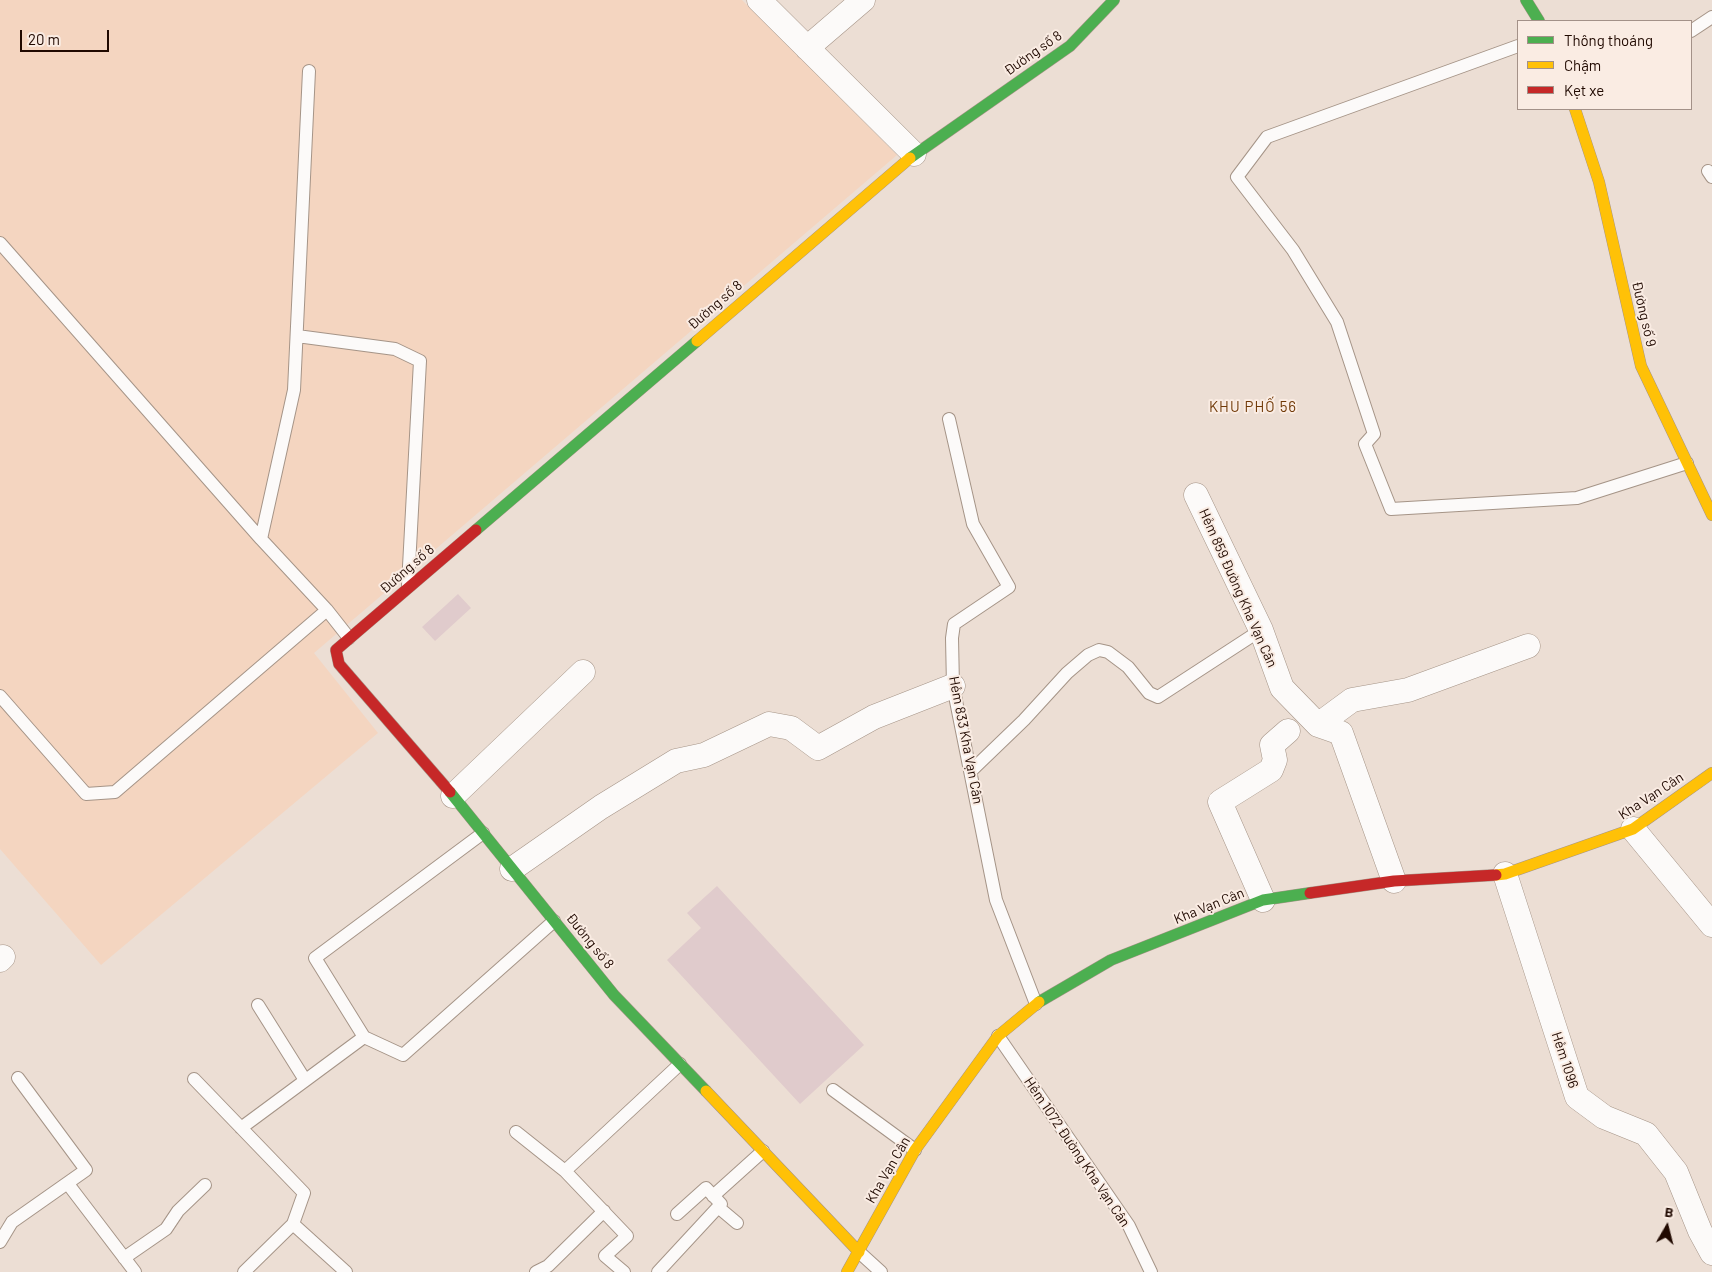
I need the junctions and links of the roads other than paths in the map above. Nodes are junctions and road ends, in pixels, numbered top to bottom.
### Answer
1 (758, 0) edge
2 (863, 0) edge
3 (1114, 0) edge
4 (1526, 0) edge
5 (1712, 16) edge
6 (1538, 20) edge
7 (1692, 30) edge
8 (1517, 46) edge
9 (807, 48) junction
10 (309, 71) dead end
11 (1576, 110) edge
12 (914, 154) junction
13 (2, 247) edge
14 (297, 336) junction
15 (949, 419) dead end
16 (1687, 463) junction
17 (1196, 495) dead end
18 (1712, 515) edge
19 (261, 539) junction
20 (408, 588) junction
21 (327, 610) junction
22 (1261, 630) junction
23 (350, 638) junction
24 (1528, 646) dead end
25 (583, 672) dead end
26 (953, 686) junction
27 (0, 696) edge
28 (1318, 725) junction
29 (1288, 731) dead end
30 (971, 771) junction
31 (1712, 773) edge
32 (453, 796) junction
33 (1633, 829) junction
34 (483, 832) junction
35 (512, 869) junction
36 (1505, 874) junction
37 (1394, 881) junction
38 (1263, 900) junction
39 (554, 921) junction
40 (1712, 925) edge
41 (1036, 1004) junction
42 (258, 1005) dead end
43 (998, 1036) junction
44 (364, 1037) junction
45 (680, 1064) junction
46 (18, 1078) dead end
47 (194, 1079) dead end
48 (305, 1080) junction
49 (833, 1090) dead end
50 (241, 1128) junction
51 (516, 1132) dead end
52 (914, 1150) junction
53 (762, 1151) junction
54 (565, 1171) junction
55 (68, 1184) junction
56 (206, 1185) dead end
57 (716, 1201) junction
58 (604, 1211) junction
59 (677, 1214) dead end
60 (737, 1223) dead end
61 (294, 1224) junction
62 (0, 1242) edge
63 (859, 1252) junction
64 (1712, 1253) edge
65 (124, 1258) junction
66 (135, 1272) edge
67 (244, 1272) edge
68 (346, 1272) edge
69 (536, 1272) edge
70 (624, 1272) edge
71 (658, 1272) edge
72 (848, 1272) edge
73 (882, 1272) edge
74 (1151, 1272) edge

1 - 9 street
2 - 9 street
3 - 12 street, Đường số 8
4 - 6 street
5 - 7 lane
8 - 16 lane
9 - 12 street
10 - 14 lane
11 - 16 street, Đường số 9
12 - 20 street, Đường số 8
13 - 19 lane
14 - 19 lane
14 - 20 lane
15 - 26 lane, Hẻm 833 Kha Vạn Cân
16 - 18 street, Đường số 9
17 - 22 street, Hẻm 859 Đường Kha Vạn Cân
19 - 21 lane
20 - 23 street, Đường số 8
21 - 23 lane
21 - 27 lane
22 - 28 street, Hẻm 859 Đường Kha Vạn Cân
22 - 30 lane
23 - 32 street, Đường số 8
24 - 28 street
25 - 32 street
26 - 30 lane, Hẻm 833 Kha Vạn Cân
26 - 35 street
28 - 37 street, Hẻm 859 Đường Kha Vạn Cân
29 - 38 street
30 - 41 lane, Hẻm 833 Kha Vạn Cân
31 - 33 street, Kha Vạn Cân
32 - 34 street, Đường số 8
33 - 36 street, Kha Vạn Cân
33 - 40 street
34 - 35 street, Đường số 8
34 - 44 lane
35 - 39 street, Đường số 8
36 - 37 street, Kha Vạn Cân
36 - 64 street, Hẻm 1096
37 - 38 street, Kha Vạn Cân
38 - 41 street, Kha Vạn Cân
39 - 44 lane
39 - 45 street, Đường số 8
41 - 43 street, Kha Vạn Cân
42 - 48 lane
43 - 52 street, Kha Vạn Cân
43 - 74 lane, Hẻm 1072 Đường Kha Vạn Cân
44 - 48 lane
45 - 53 street, Đường số 8
45 - 54 lane
46 - 55 lane
47 - 50 lane
48 - 50 lane
49 - 52 lane
50 - 61 lane
51 - 54 lane
52 - 63 street, Kha Vạn Cân
53 - 57 lane
53 - 63 street, Đường số 8
54 - 58 lane
55 - 62 lane
55 - 65 lane
56 - 65 lane
57 - 59 lane
57 - 60 lane
57 - 71 lane
58 - 69 lane
58 - 70 lane
61 - 67 lane
61 - 68 lane
63 - 72 street, Kha Vạn Cân
63 - 73 lane
65 - 66 lane

